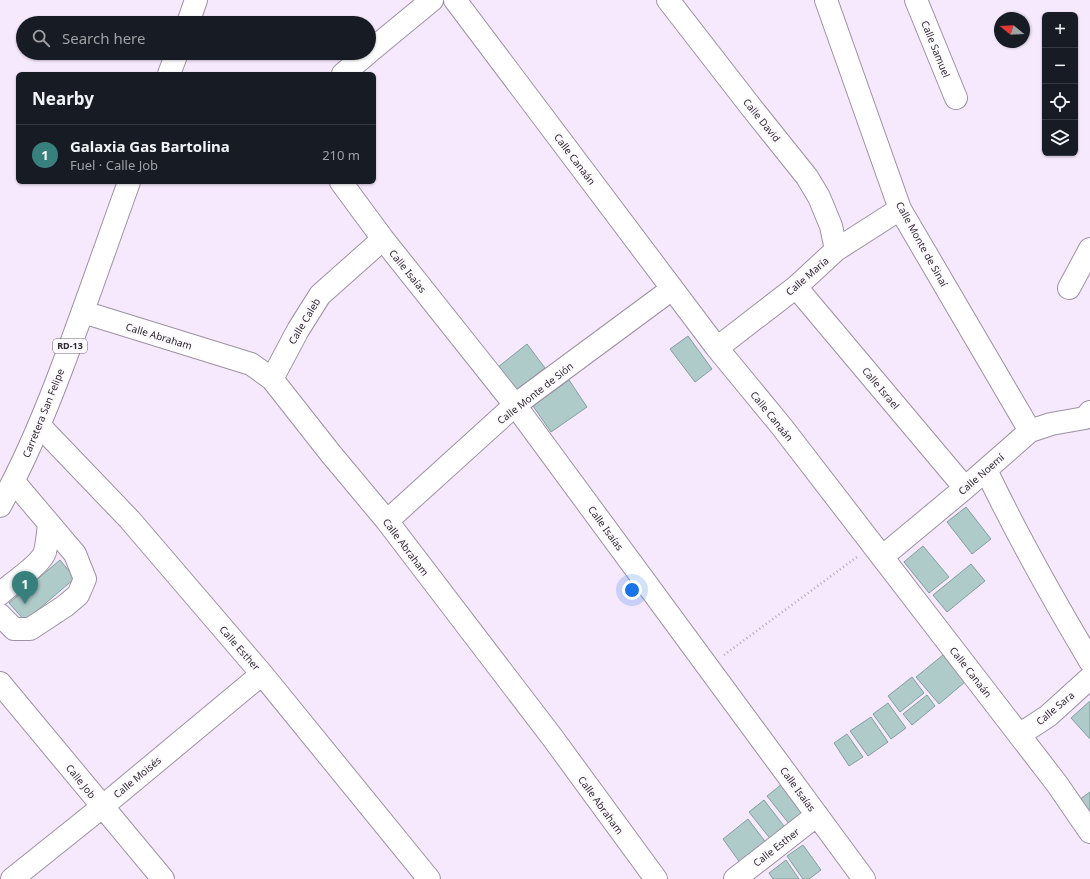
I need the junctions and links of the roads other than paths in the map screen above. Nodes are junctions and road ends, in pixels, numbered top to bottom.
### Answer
1 (196, 0) edge
2 (432, 0) edge
3 (456, 0) edge
4 (668, 0) edge
5 (826, 0) edge
6 (916, 0) edge
7 (190, 16) edge
8 (376, 47) edge
9 (174, 60) edge
10 (360, 60) edge
11 (170, 72) edge
12 (345, 72) edge
13 (956, 98) dead end
14 (128, 184) edge
15 (342, 184) edge
16 (900, 209) junction
17 (383, 239) junction
18 (1090, 249) edge
19 (836, 250) junction
20 (796, 287) junction
21 (1069, 288) dead end
22 (672, 289) junction
23 (83, 312) junction
24 (717, 348) junction
25 (272, 379) junction
26 (515, 405) junction
27 (1090, 412) edge
28 (40, 426) junction
29 (1030, 430) junction
30 (986, 470) junction
31 (14, 482) junction
32 (965, 488) junction
33 (0, 506) edge
34 (387, 521) junction
35 (49, 524) junction
36 (877, 551) junction
37 (0, 594) edge
38 (0, 614) edge
39 (1090, 661) edge
40 (262, 674) junction
41 (1090, 678) edge
42 (0, 683) edge
43 (1019, 735) junction
44 (102, 806) junction
45 (817, 815) junction
46 (1090, 832) edge
47 (12, 879) edge
48 (163, 879) edge
49 (430, 879) edge
50 (656, 879) edge
51 (735, 879) edge
52 (864, 879) edge

1 - 7 street
2 - 8 street
3 - 22 street, Calle Canaán
4 - 19 street, Calle David
5 - 16 street, Calle Monte de Sinaí
6 - 13 street, Calle Samuel
9 - 11 street
10 - 12 street
14 - 23 street, Carretera San Felipe / RD-13
15 - 17 street, Calle Isaías
16 - 19 street, Calle María
16 - 29 street, Calle Monte de Sinaí
17 - 25 street, Calle Caleb
17 - 26 street, Calle Isaías
18 - 21 street
19 - 20 street, Calle María
20 - 24 street, Calle María
20 - 32 street, Calle Israel
22 - 24 street, Calle Canaán
22 - 26 street, Calle Monte de Sión
23 - 25 street, Calle Abraham
23 - 28 street, Carretera San Felipe / RD-13
24 - 36 street, Calle Canaán
25 - 34 street, Calle Abraham
26 - 34 street, Calle Monte de Sión
26 - 45 street, Calle Isaías
27 - 29 street, Calle Noemí
28 - 31 street, Carretera San Felipe / RD-13
28 - 40 street, Calle Esther
29 - 30 street, Calle Noemí
30 - 32 street, Calle Noemí
30 - 39 street
31 - 33 street, Carretera San Felipe / RD-13
31 - 35 street
32 - 36 street, Calle Noemí
34 - 50 street, Calle Abraham
35 - 37 street
35 - 38 street
36 - 43 street, Calle Canaán
40 - 44 street, Calle Moisés
40 - 49 street, Calle Esther
41 - 43 street, Calle Sara
42 - 44 street, Calle Job
43 - 46 street, Calle Canaán
44 - 47 street, Calle Moisés
44 - 48 street, Calle Job
45 - 51 street, Calle Esther
45 - 52 street, Calle Isaías

